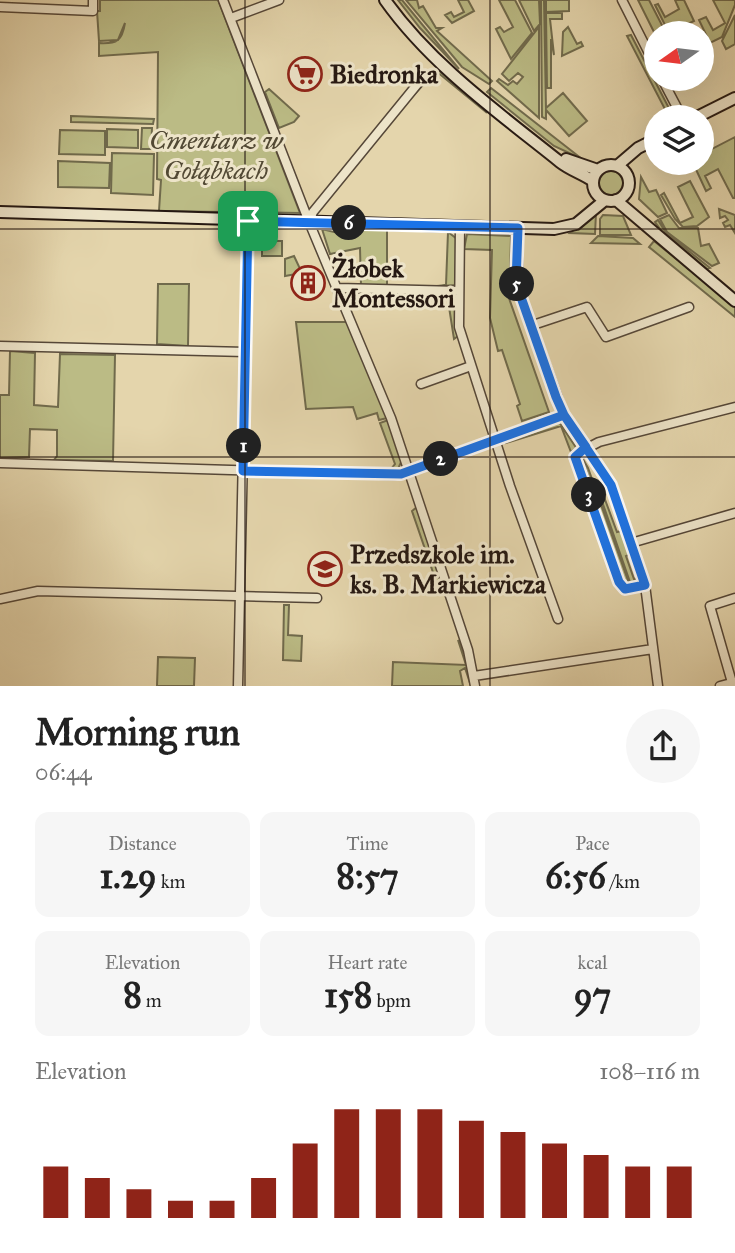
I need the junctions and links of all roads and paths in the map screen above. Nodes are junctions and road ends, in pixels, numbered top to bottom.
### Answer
1 (93, 0) edge
2 (223, 0) edge
3 (279, 0) edge
4 (385, 0) edge
5 (622, 0) edge
6 (0, 7) edge
7 (230, 19) junction
8 (644, 43) edge
9 (424, 76) dead end
10 (735, 98) edge
11 (714, 108) edge
12 (644, 147) edge
13 (644, 153) edge
14 (554, 155) junction
15 (617, 166) junction
16 (598, 170) junction
17 (627, 175) junction
18 (594, 187) junction
19 (626, 193) junction
20 (610, 200) junction
21 (0, 212) edge
22 (248, 221) junction
23 (309, 222) junction
24 (460, 226) junction
25 (564, 227) junction
26 (518, 228) junction
27 (660, 240) junction
28 (338, 288) junction
29 (458, 291) junction
30 (735, 301) edge
31 (689, 307) dead end
32 (536, 324) dead end
33 (0, 345) edge
34 (246, 352) junction
35 (471, 366) junction
36 (421, 384) dead end
37 (735, 407) edge
38 (564, 415) junction
39 (495, 440) junction
40 (586, 447) junction
41 (0, 463) edge
42 (243, 471) junction
43 (409, 471) junction
44 (735, 513) edge
45 (631, 543) junction
46 (645, 585) junction
47 (240, 596) junction
48 (317, 598) dead end
49 (735, 598) edge
50 (0, 599) edge
51 (558, 619) dead end
52 (653, 649) junction
53 (474, 676) junction
54 (734, 684) edge
55 (238, 686) edge
56 (475, 686) edge
57 (658, 686) edge
58 (719, 686) edge

1 - 6 street
2 - 7 street
3 - 7 street
4 - 14 street
5 - 8 street
7 - 23 street
9 - 23 street
10 - 11 street
12 - 15 street
13 - 17 street
14 - 16 street
14 - 18 street
15 - 16 street
15 - 17 street
16 - 18 street
17 - 19 street
18 - 20 street
18 - 25 street
19 - 20 street
19 - 27 street
20 - 25 street
20 - 27 street
21 - 22 street
22 - 23 street
22 - 34 street
23 - 24 street
23 - 28 street
24 - 26 street
24 - 29 street
25 - 26 street
26 - 38 street
27 - 30 street
28 - 29 street
28 - 43 street
29 - 35 street
31 - 32 street
33 - 34 street
34 - 42 street
35 - 36 street
35 - 39 street
37 - 40 street
38 - 39 street
38 - 40 street
39 - 43 street
39 - 51 street
40 - 45 street
40 - 46 street
41 - 42 street
42 - 43 street
42 - 47 street
43 - 53 street
44 - 45 street
45 - 46 street
46 - 52 street
47 - 48 street
47 - 50 street
47 - 55 street
49 - 54 street
52 - 53 street
52 - 57 street
53 - 56 street
54 - 58 street

